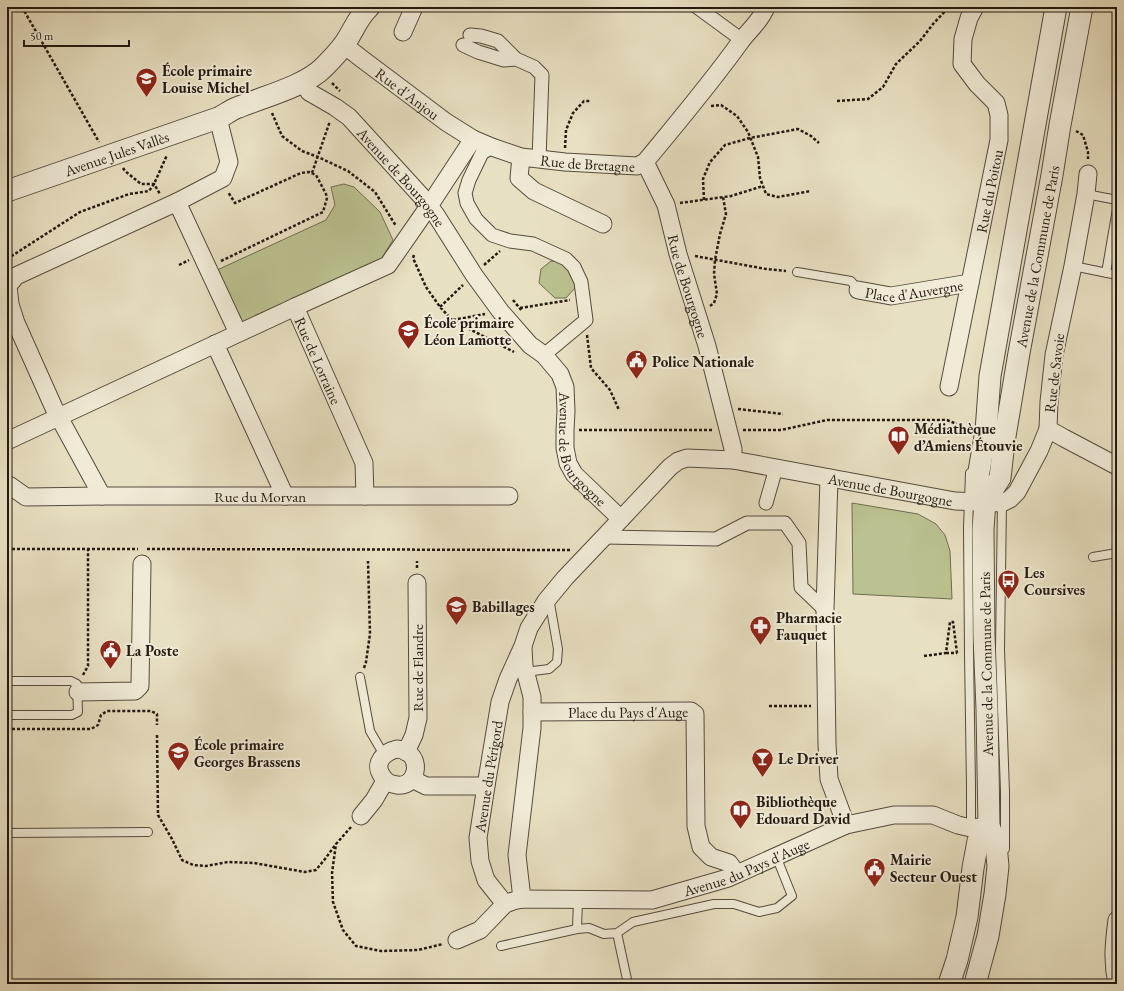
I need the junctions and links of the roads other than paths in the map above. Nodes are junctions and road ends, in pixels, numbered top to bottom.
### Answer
1 (369, 7) edge
2 (373, 7) edge
3 (414, 7) edge
4 (697, 7) edge
5 (766, 7) edge
6 (975, 7) edge
7 (1056, 7) edge
8 (1082, 7) edge
9 (403, 32) dead end
10 (467, 40) dead end
11 (742, 40) junction
12 (348, 48) junction
13 (325, 74) junction
14 (309, 92) junction
15 (222, 117) junction
16 (473, 139) junction
17 (492, 147) junction
18 (521, 157) junction
19 (539, 160) junction
20 (645, 162) junction
21 (1088, 174) dead end
22 (7, 191) edge
23 (1086, 194) junction
24 (1117, 200) edge
25 (177, 202) junction
26 (429, 206) junction
27 (1117, 209) edge
28 (603, 224) dead end
29 (1073, 266) junction
30 (797, 272) road end
31 (1106, 273) junction
32 (1117, 275) edge
33 (970, 282) junction
34 (858, 290) joint
35 (295, 307) junction
36 (12, 325) edge
37 (238, 334) junction
38 (215, 344) junction
39 (544, 355) junction
40 (949, 387) dead end
41 (59, 417) junction
42 (1048, 429) junction
43 (7, 441) edge
44 (733, 460) junction
45 (971, 464) dead end
46 (1117, 466) edge
47 (776, 468) junction
48 (829, 478) junction
49 (7, 485) edge
50 (102, 496) junction
51 (285, 496) junction
52 (365, 496) junction
53 (509, 496) dead end
54 (985, 502) junction
55 (766, 503) dead end
56 (621, 519) junction
57 (604, 537) junction
58 (1117, 553) edge
59 (1093, 557) dead end
60 (142, 564) dead end
61 (417, 583) dead end
62 (549, 597) junction
63 (825, 610) junction
64 (522, 646) junction
65 (525, 672) junction
66 (360, 678) road end
67 (7, 681) edge
68 (78, 688) junction
69 (532, 712) junction
70 (7, 715) edge
71 (406, 752) junction
72 (384, 755) junction
73 (412, 779) junction
74 (385, 781) junction
75 (486, 786) junction
76 (361, 816) road end
77 (846, 825) junction
78 (980, 827) junction
79 (148, 832) dead end
80 (7, 833) edge
81 (776, 856) junction
82 (711, 857) junction
83 (998, 866) junction
84 (737, 874) junction
85 (716, 881) junction
86 (522, 899) junction
87 (578, 900) junction
88 (505, 904) junction
89 (1117, 920) edge
90 (577, 929) junction
91 (617, 933) junction
92 (457, 940) road end
93 (501, 946) dead end
94 (628, 984) edge
95 (949, 984) edge
96 (976, 984) edge
97 (1117, 984) edge

1 - 12 street
2 - 12 street
3 - 9 street
4 - 11 street
5 - 11 street, Rue de Bretagne
6 - 33 street, Rue du Poitou
7 - 54 street, Avenue de la Commune de Paris
8 - 54 street, Avenue de la Commune de Paris
10 - 19 street
11 - 20 street, Rue de Bretagne
12 - 13 street
12 - 16 street, Rue d'Anjou
13 - 14 street, Avenue Jules Vallès
13 - 15 street, Avenue Jules Vallès
14 - 15 street, Avenue Jules Vallès
14 - 26 street, Avenue de Bourgogne
15 - 22 street, Avenue Jules Vallès
15 - 25 street
16 - 17 street, Rue de Bretagne
16 - 26 street
17 - 18 street, Rue de Bretagne
17 - 39 street
18 - 19 street, Rue de Bretagne
18 - 28 street
19 - 20 street, Rue de Bretagne
20 - 44 street, Rue de Bourgogne
21 - 23 street, Rue de Savoie
23 - 24 lane
23 - 29 street, Rue de Savoie
25 - 36 street
25 - 37 street
26 - 35 street
26 - 39 street, Avenue de Bourgogne
27 - 31 lane
29 - 31 lane
29 - 42 street, Rue de Savoie
30 - 34 lane
31 - 32 lane
33 - 34 street, Place d'Auvergne
33 - 40 street, Rue du Poitou
35 - 37 street, Rue de Lorraine
35 - 52 street, Rue de Lorraine
36 - 41 street
37 - 38 street, Rue de Lorraine
38 - 41 street, Rue de Lorraine
38 - 51 street
39 - 56 street, Avenue de Bourgogne
41 - 43 street, Rue de Lorraine
41 - 50 street
42 - 46 street, Rue de Savoie
42 - 54 street
44 - 47 street, Avenue de Bourgogne
44 - 56 street, Avenue de Bourgogne
45 - 54 lane
47 - 48 street, Avenue de Bourgogne
47 - 55 street
48 - 54 street, Avenue de Bourgogne
48 - 63 street
49 - 50 street, Rue du Morvan
50 - 51 street, Rue du Morvan
51 - 52 street, Rue du Morvan
52 - 53 street, Rue du Morvan
54 - 78 street, Avenue de la Commune de Paris
54 - 78 lane
54 - 83 lane
56 - 57 street, Avenue du Périgord
57 - 62 street, Avenue du Périgord
57 - 63 street
58 - 59 lane
60 - 68 street
61 - 71 street, Rue de Flandre
62 - 64 street, Avenue du Périgord
62 - 65 lane
63 - 77 street
64 - 65 street, Avenue du Périgord
64 - 75 street, Avenue du Périgord
65 - 69 street, Avenue du Périgord
66 - 72 lane
67 - 68 lane
68 - 70 lane
69 - 82 street, Place du Pays d'Auge
69 - 86 street, Avenue du Périgord
71 - 72 street
71 - 73 street
72 - 74 street
73 - 74 street
73 - 75 street
74 - 76 street
75 - 88 street, Avenue du Périgord
77 - 78 street, Avenue du Pays d'Auge
77 - 81 street, Avenue du Pays d'Auge
78 - 83 street, Avenue de la Commune de Paris
78 - 95 street
79 - 80 lane
81 - 84 street, Avenue du Pays d'Auge
81 - 91 lane
82 - 84 street
82 - 85 street, Place du Pays d'Auge
83 - 96 street, Avenue de la Commune de Paris
84 - 85 street, Avenue du Pays d'Auge
85 - 87 street, Avenue du Pays d'Auge
86 - 87 street, Avenue du Pays d'Auge
86 - 88 street, Avenue du Pays d'Auge
87 - 90 lane
88 - 92 street
89 - 97 street
90 - 91 lane
90 - 93 lane
91 - 94 lane

